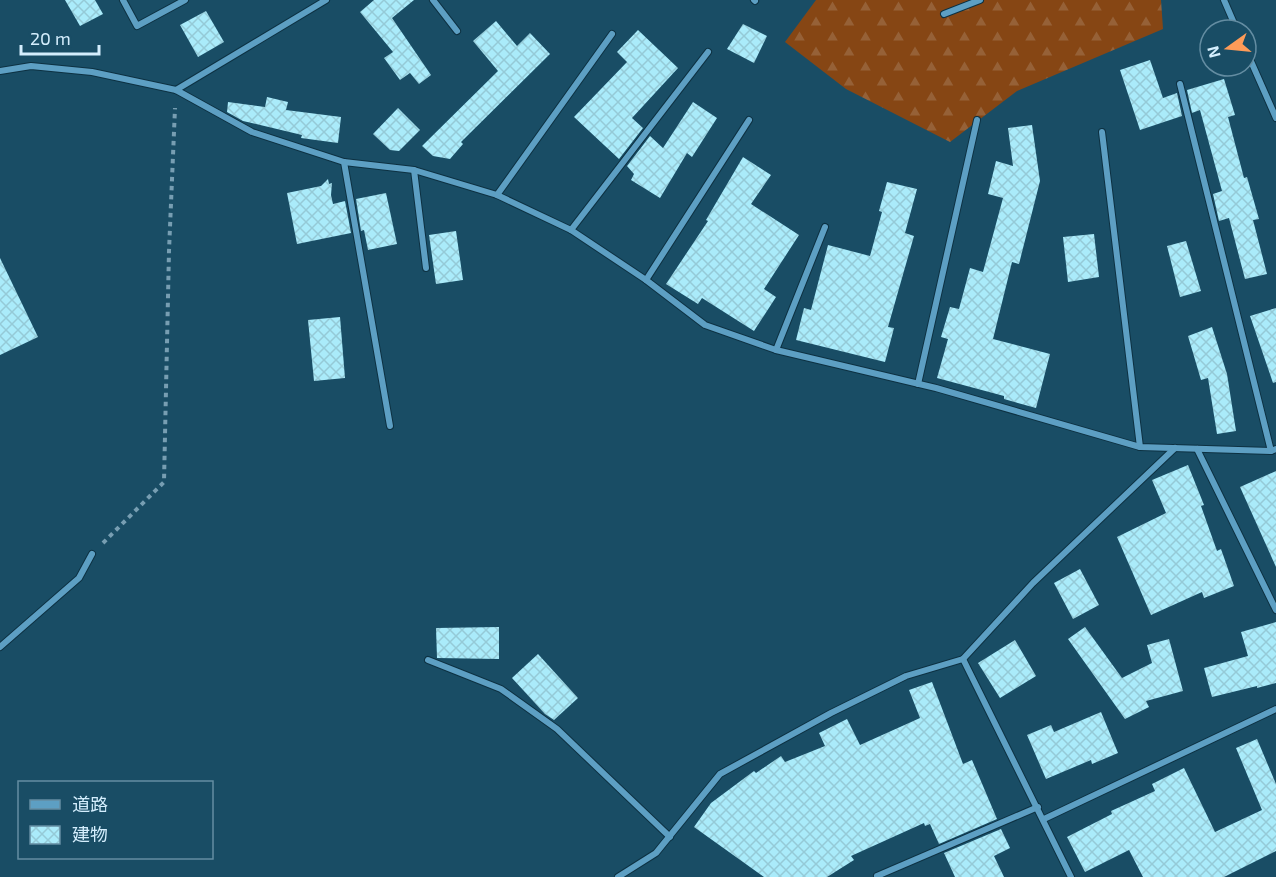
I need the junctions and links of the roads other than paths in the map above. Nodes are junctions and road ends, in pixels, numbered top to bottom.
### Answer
1 (123, 0) edge
2 (185, 0) edge
3 (326, 0) edge
4 (434, 0) edge
5 (980, 0) edge
6 (1224, 0) edge
7 (944, 14) dead end
8 (1232, 18) edge
9 (457, 30) dead end
10 (612, 34) dead end
11 (708, 52) dead end
12 (0, 71) edge
13 (1258, 77) edge
14 (1180, 84) dead end
15 (176, 90) junction
16 (1276, 118) edge
17 (749, 120) dead end
18 (977, 120) dead end
19 (1102, 132) dead end
20 (344, 162) junction
21 (414, 170) junction
22 (497, 195) junction
23 (825, 227) dead end
24 (571, 230) junction
25 (426, 268) dead end
26 (646, 280) junction
27 (776, 350) junction
28 (918, 384) junction
29 (390, 426) dead end
30 (1140, 447) junction
31 (1175, 448) junction
32 (1197, 449) junction
33 (1273, 450) edge
34 (92, 554) road end
35 (1276, 610) edge
36 (0, 647) edge
37 (963, 659) junction
38 (428, 660) dead end
39 (1276, 709) edge
40 (1038, 807) junction
41 (1044, 819) junction
42 (670, 837) junction
43 (877, 876) edge
44 (618, 877) edge
45 (1071, 877) edge

1 - 2 street
3 - 15 street
4 - 9 street
5 - 7 street
6 - 8 street
10 - 22 street
11 - 24 street
12 - 15 street
13 - 16 street
14 - 33 street
15 - 20 street
17 - 26 street
18 - 28 street
19 - 30 street
20 - 21 street
20 - 29 street
21 - 22 street
21 - 25 street
22 - 24 street
23 - 27 street
24 - 26 street
26 - 27 street
27 - 28 street
28 - 30 street
30 - 31 street
31 - 32 street
31 - 37 street
32 - 33 street
32 - 35 street
34 - 36 street
37 - 40 street
37 - 42 street
38 - 42 street
39 - 41 street
40 - 41 street
40 - 43 street
41 - 45 street
42 - 44 street

